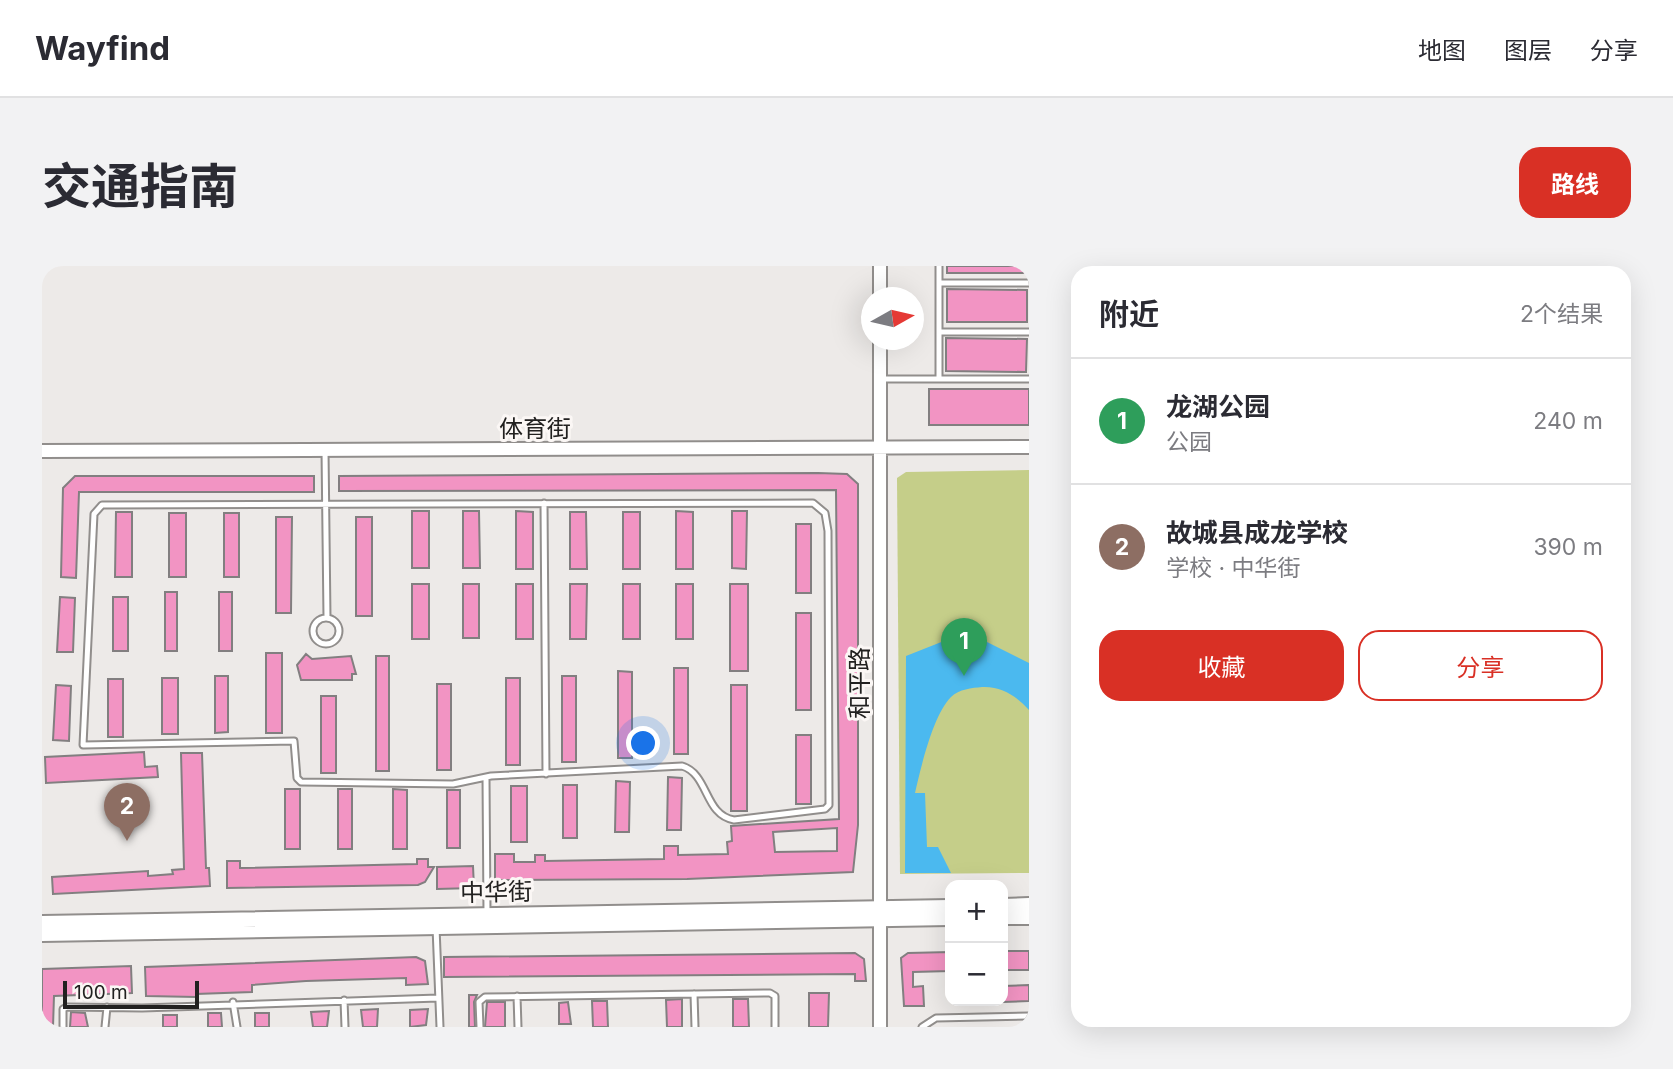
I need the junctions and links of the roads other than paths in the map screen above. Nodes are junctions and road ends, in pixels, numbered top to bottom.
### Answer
1 (880, 266) edge
2 (939, 266) edge
3 (939, 283) junction
4 (1029, 283) edge
5 (880, 287) edge
6 (939, 332) junction
7 (1029, 332) edge
8 (880, 350) edge
9 (880, 379) junction
10 (939, 379) junction
11 (1029, 379) edge
12 (880, 447) junction
13 (1029, 447) edge
14 (325, 450) junction
15 (42, 451) edge
16 (544, 503) junction
17 (326, 504) junction
18 (327, 617) junction
19 (546, 774) junction
20 (486, 777) junction
21 (1029, 905) edge
22 (1008, 906) edge
23 (945, 908) edge
24 (880, 914) junction
25 (487, 915) junction
26 (1008, 917) edge
27 (1029, 917) edge
28 (945, 918) edge
29 (42, 923) edge
30 (436, 927) junction
31 (42, 934) edge
32 (694, 994) junction
33 (517, 996) junction
34 (438, 998) junction
35 (344, 1000) junction
36 (233, 1002) junction
37 (107, 1007) junction
38 (1029, 1016) edge
39 (63, 1027) edge
40 (105, 1027) edge
41 (237, 1027) edge
42 (345, 1027) edge
43 (440, 1027) edge
44 (480, 1027) edge
45 (517, 1027) edge
46 (695, 1027) edge
47 (775, 1027) edge
48 (880, 1027) edge
49 (922, 1027) edge

1 - 5 street
2 - 3 lane
3 - 4 lane
3 - 6 lane
6 - 7 lane
6 - 10 lane
8 - 9 street, 和平路
9 - 10 lane
9 - 12 street, 和平路
10 - 11 lane
12 - 13 street, 体育街
12 - 14 street, 体育街
12 - 24 street, 和平路
14 - 15 street, 体育街
14 - 17 lane
16 - 17 lane
16 - 19 lane
16 - 19 lane
17 - 18 lane
17 - 20 lane
18 - 18 lane
19 - 20 lane
20 - 25 lane
21 - 22 main road
23 - 24 main road, 中华街
24 - 25 main road, 中华街
24 - 28 main road, 中华街
24 - 30 main road, 中华街
24 - 48 street, 和平路
25 - 29 main road, 中华街
26 - 27 main road
30 - 31 main road, 中华街
30 - 34 lane
32 - 33 lane
32 - 46 lane
32 - 47 lane
33 - 44 lane
33 - 45 lane
34 - 35 lane
34 - 43 lane
35 - 36 lane
35 - 42 lane
36 - 37 lane
36 - 41 lane
37 - 39 lane
37 - 40 lane
38 - 49 lane

